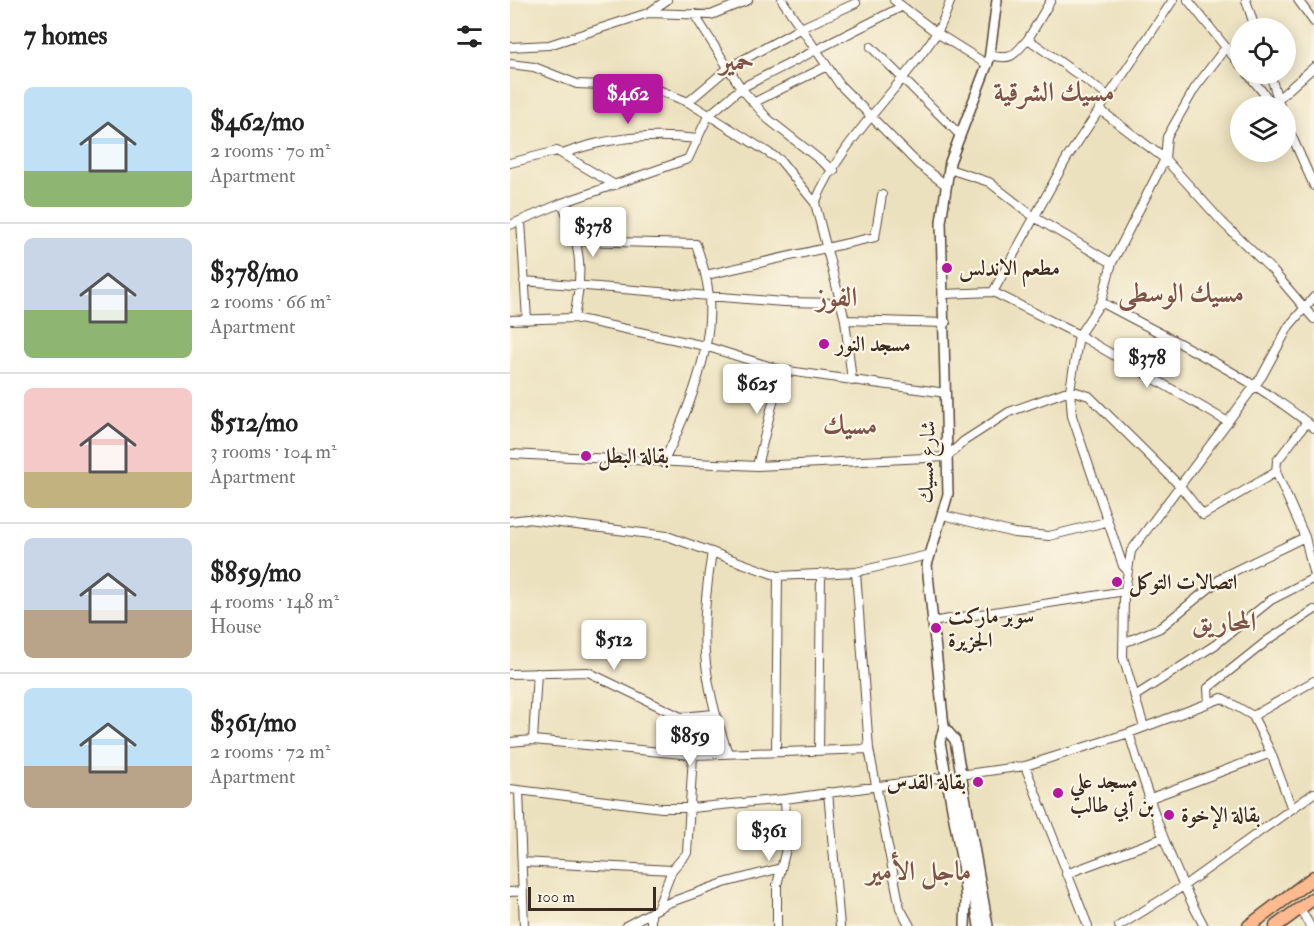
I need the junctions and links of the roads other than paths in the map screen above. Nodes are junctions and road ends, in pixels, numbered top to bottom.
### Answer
1 (667, 0) edge
2 (748, 0) edge
3 (782, 0) edge
4 (894, 0) edge
5 (951, 0) edge
6 (997, 0) edge
7 (1051, 0) edge
8 (1173, 0) edge
9 (1188, 0) edge
10 (1246, 0) edge
11 (1298, 0) edge
12 (856, 3) dead end
13 (901, 7) junction
14 (648, 13) junction
15 (694, 14) junction
16 (1252, 18) edge
17 (1314, 22) edge
18 (801, 28) junction
19 (937, 33) junction
20 (1028, 39) junction
21 (510, 47) edge
22 (871, 47) dead end
23 (1226, 47) junction
24 (816, 50) junction
25 (1230, 52) edge
26 (989, 60) junction
27 (510, 64) edge
28 (827, 66) junction
29 (1314, 67) edge
30 (728, 68) junction
31 (902, 77) junction
32 (1258, 84) edge
33 (741, 88) junction
34 (1108, 96) junction
35 (1269, 96) edge
36 (1285, 96) edge
37 (688, 102) junction
38 (753, 103) junction
39 (1100, 109) junction
40 (709, 115) junction
41 (870, 117) junction
42 (959, 134) junction
43 (698, 139) junction
44 (1296, 146) edge
45 (563, 154) junction
46 (1165, 159) junction
47 (510, 163) edge
48 (949, 169) junction
49 (834, 171) junction
50 (946, 184) junction
51 (615, 185) junction
52 (1314, 186) edge
53 (882, 195) dead end
54 (562, 203) junction
55 (815, 203) junction
56 (1034, 217) junction
57 (521, 221) junction
58 (510, 225) edge
59 (577, 241) junction
60 (829, 249) junction
61 (1112, 263) junction
62 (706, 275) junction
63 (524, 281) junction
64 (580, 285) junction
65 (993, 292) junction
66 (944, 294) junction
67 (709, 296) junction
68 (1314, 297) edge
69 (1101, 302) junction
70 (841, 303) junction
71 (1303, 307) junction
72 (574, 318) junction
73 (1314, 319) edge
74 (510, 320) edge
75 (527, 320) junction
76 (845, 320) junction
77 (945, 323) junction
78 (1079, 335) junction
79 (705, 346) junction
80 (781, 370) junction
81 (852, 381) junction
82 (1255, 386) junction
83 (1070, 390) junction
84 (946, 393) junction
85 (1228, 422) junction
86 (1306, 422) junction
87 (1314, 428) edge
88 (510, 454) edge
89 (947, 457) junction
90 (663, 463) junction
91 (757, 466) junction
92 (1276, 472) junction
93 (1180, 486) junction
94 (943, 515) junction
95 (510, 521) edge
96 (1106, 522) junction
97 (1305, 537) junction
98 (712, 552) junction
99 (928, 555) junction
100 (1128, 571) junction
101 (856, 572) junction
102 (821, 573) junction
103 (778, 576) junction
104 (1314, 577) edge
105 (1125, 591) junction
106 (1314, 610) edge
107 (932, 622) junction
108 (1123, 643) junction
109 (510, 674) edge
110 (537, 674) junction
111 (1314, 681) edge
112 (1135, 696) junction
113 (1209, 703) junction
114 (714, 714) junction
115 (1253, 716) junction
116 (944, 727) junction
117 (1144, 727) junction
118 (1129, 733) junction
119 (533, 740) junction
120 (510, 742) edge
121 (869, 749) junction
122 (819, 750) junction
123 (776, 752) junction
124 (729, 753) junction
125 (1271, 753) junction
126 (693, 754) junction
127 (1024, 766) junction
128 (962, 772) junction
129 (945, 775) junction
130 (876, 786) junction
131 (510, 789) edge
132 (519, 791) junction
133 (828, 792) junction
134 (1314, 793) edge
135 (785, 799) junction
136 (1148, 799) junction
137 (691, 808) junction
138 (1292, 809) junction
139 (1163, 838) junction
140 (522, 862) junction
141 (781, 868) junction
142 (672, 870) junction
143 (1066, 874) junction
144 (1314, 877) edge
145 (1182, 887) junction
146 (523, 891) junction
147 (510, 892) edge
148 (1314, 898) edge
149 (966, 900) junction
150 (658, 907) junction
151 (1300, 908) junction
152 (651, 913) junction
153 (977, 923) edge
154 (524, 926) edge
155 (626, 926) edge
156 (651, 926) edge
157 (777, 926) edge
158 (840, 926) edge
159 (910, 926) edge
160 (966, 926) edge
161 (988, 926) edge
162 (1088, 926) edge
163 (1119, 926) edge
164 (1204, 926) edge
165 (1249, 926) edge
166 (1276, 926) edge
167 (1310, 926) edge

1 - 14 street
2 - 15 street
3 - 18 street
4 - 13 street
5 - 19 street
6 - 26 street, شارع مسيك
7 - 20 street
8 - 34 street
9 - 23 street
10 - 16 street
11 - 17 street
12 - 18 street
13 - 19 street
13 - 24 street
14 - 15 street
14 - 21 street
15 - 30 street
18 - 24 street
18 - 30 street
19 - 26 street
19 - 31 street
20 - 26 street
20 - 34 street
22 - 31 street
23 - 25 street
23 - 46 street
24 - 28 street
24 - 33 street
26 - 42 street, شارع مسيك
27 - 37 street
28 - 38 street
28 - 41 street
29 - 36 street
30 - 33 street
30 - 37 street
31 - 41 street
31 - 42 street
32 - 35 street
33 - 38 street
33 - 40 street
34 - 39 street
37 - 40 street
38 - 49 street
39 - 46 street
39 - 56 street
40 - 43 street
40 - 55 street
41 - 49 street
41 - 50 street
42 - 48 street, شارع مسيك
43 - 45 street
43 - 51 street
44 - 52 street
45 - 47 street
45 - 51 street
46 - 61 street
46 - 71 street
48 - 50 street, شارع مسيك
48 - 56 street
49 - 55 street
50 - 66 street, شارع مسيك
51 - 54 street
53 - 60 street
54 - 57 street
54 - 59 street
55 - 60 street
56 - 61 street
56 - 65 street
57 - 58 street
57 - 63 street
59 - 62 street
59 - 64 street
60 - 62 street
60 - 70 street
61 - 69 street
62 - 67 street
63 - 64 street
63 - 75 street
64 - 67 street
64 - 72 street
65 - 66 street
65 - 78 street
66 - 77 street, شارع مسيك
67 - 70 street
67 - 79 street
68 - 71 street
69 - 78 street
69 - 82 street
70 - 76 street
71 - 73 street
71 - 82 street
72 - 75 street
72 - 79 street
74 - 75 street
76 - 77 street
76 - 81 street
77 - 84 street, شارع مسيك
78 - 83 street
78 - 85 street
79 - 80 street
79 - 90 street
80 - 81 street
80 - 91 street
81 - 84 street
82 - 85 street
82 - 86 street
83 - 89 street
83 - 93 street
83 - 96 street
84 - 89 street, شارع مسيك
85 - 93 street
86 - 87 street
86 - 92 street
88 - 90 street
89 - 91 street
89 - 94 street, شارع مسيك
90 - 91 street
92 - 93 street
92 - 97 street
93 - 100 street
94 - 96 street
94 - 99 street, شارع مسيك
95 - 98 street
96 - 100 street
97 - 104 street
97 - 108 street
98 - 103 street
98 - 114 street
99 - 101 street
99 - 107 street, شارع مسيك
100 - 105 street
101 - 102 street
101 - 121 street
102 - 103 street
102 - 122 street
103 - 123 street
104 - 112 street
105 - 107 street
105 - 108 street
106 - 113 street
107 - 116 street, شارع مسيك
108 - 112 street
109 - 110 street
110 - 114 street
110 - 119 street
111 - 115 street
112 - 117 street
113 - 115 street
113 - 117 street
114 - 124 street
115 - 125 street
116 - 128 street
116 - 129 street, شارع مسيك
117 - 118 street
118 - 127 street
118 - 136 street
119 - 120 street
119 - 126 street
121 - 122 street
121 - 130 street
122 - 123 street
123 - 124 street
124 - 126 street
125 - 136 street
125 - 138 street
126 - 137 street
127 - 128 street
127 - 143 street
128 - 129 street
128 - 153 street
128 - 161 street
129 - 130 street
129 - 149 street, شارع مسيك
130 - 133 street
130 - 159 street
131 - 132 street
132 - 137 street
132 - 140 street
133 - 135 street
133 - 158 street
134 - 138 street
135 - 137 street
135 - 141 street
136 - 139 street
137 - 142 street
138 - 145 street
139 - 143 street
139 - 145 street
140 - 142 street
140 - 146 street
141 - 150 street
141 - 157 street
142 - 150 street
143 - 162 street
144 - 165 main road
145 - 163 street
145 - 164 street
146 - 147 street
146 - 154 street
148 - 151 main road
149 - 153 street
149 - 160 street, شارع مسيك
150 - 152 street
151 - 166 main road
151 - 167 street
152 - 155 street
152 - 156 street

